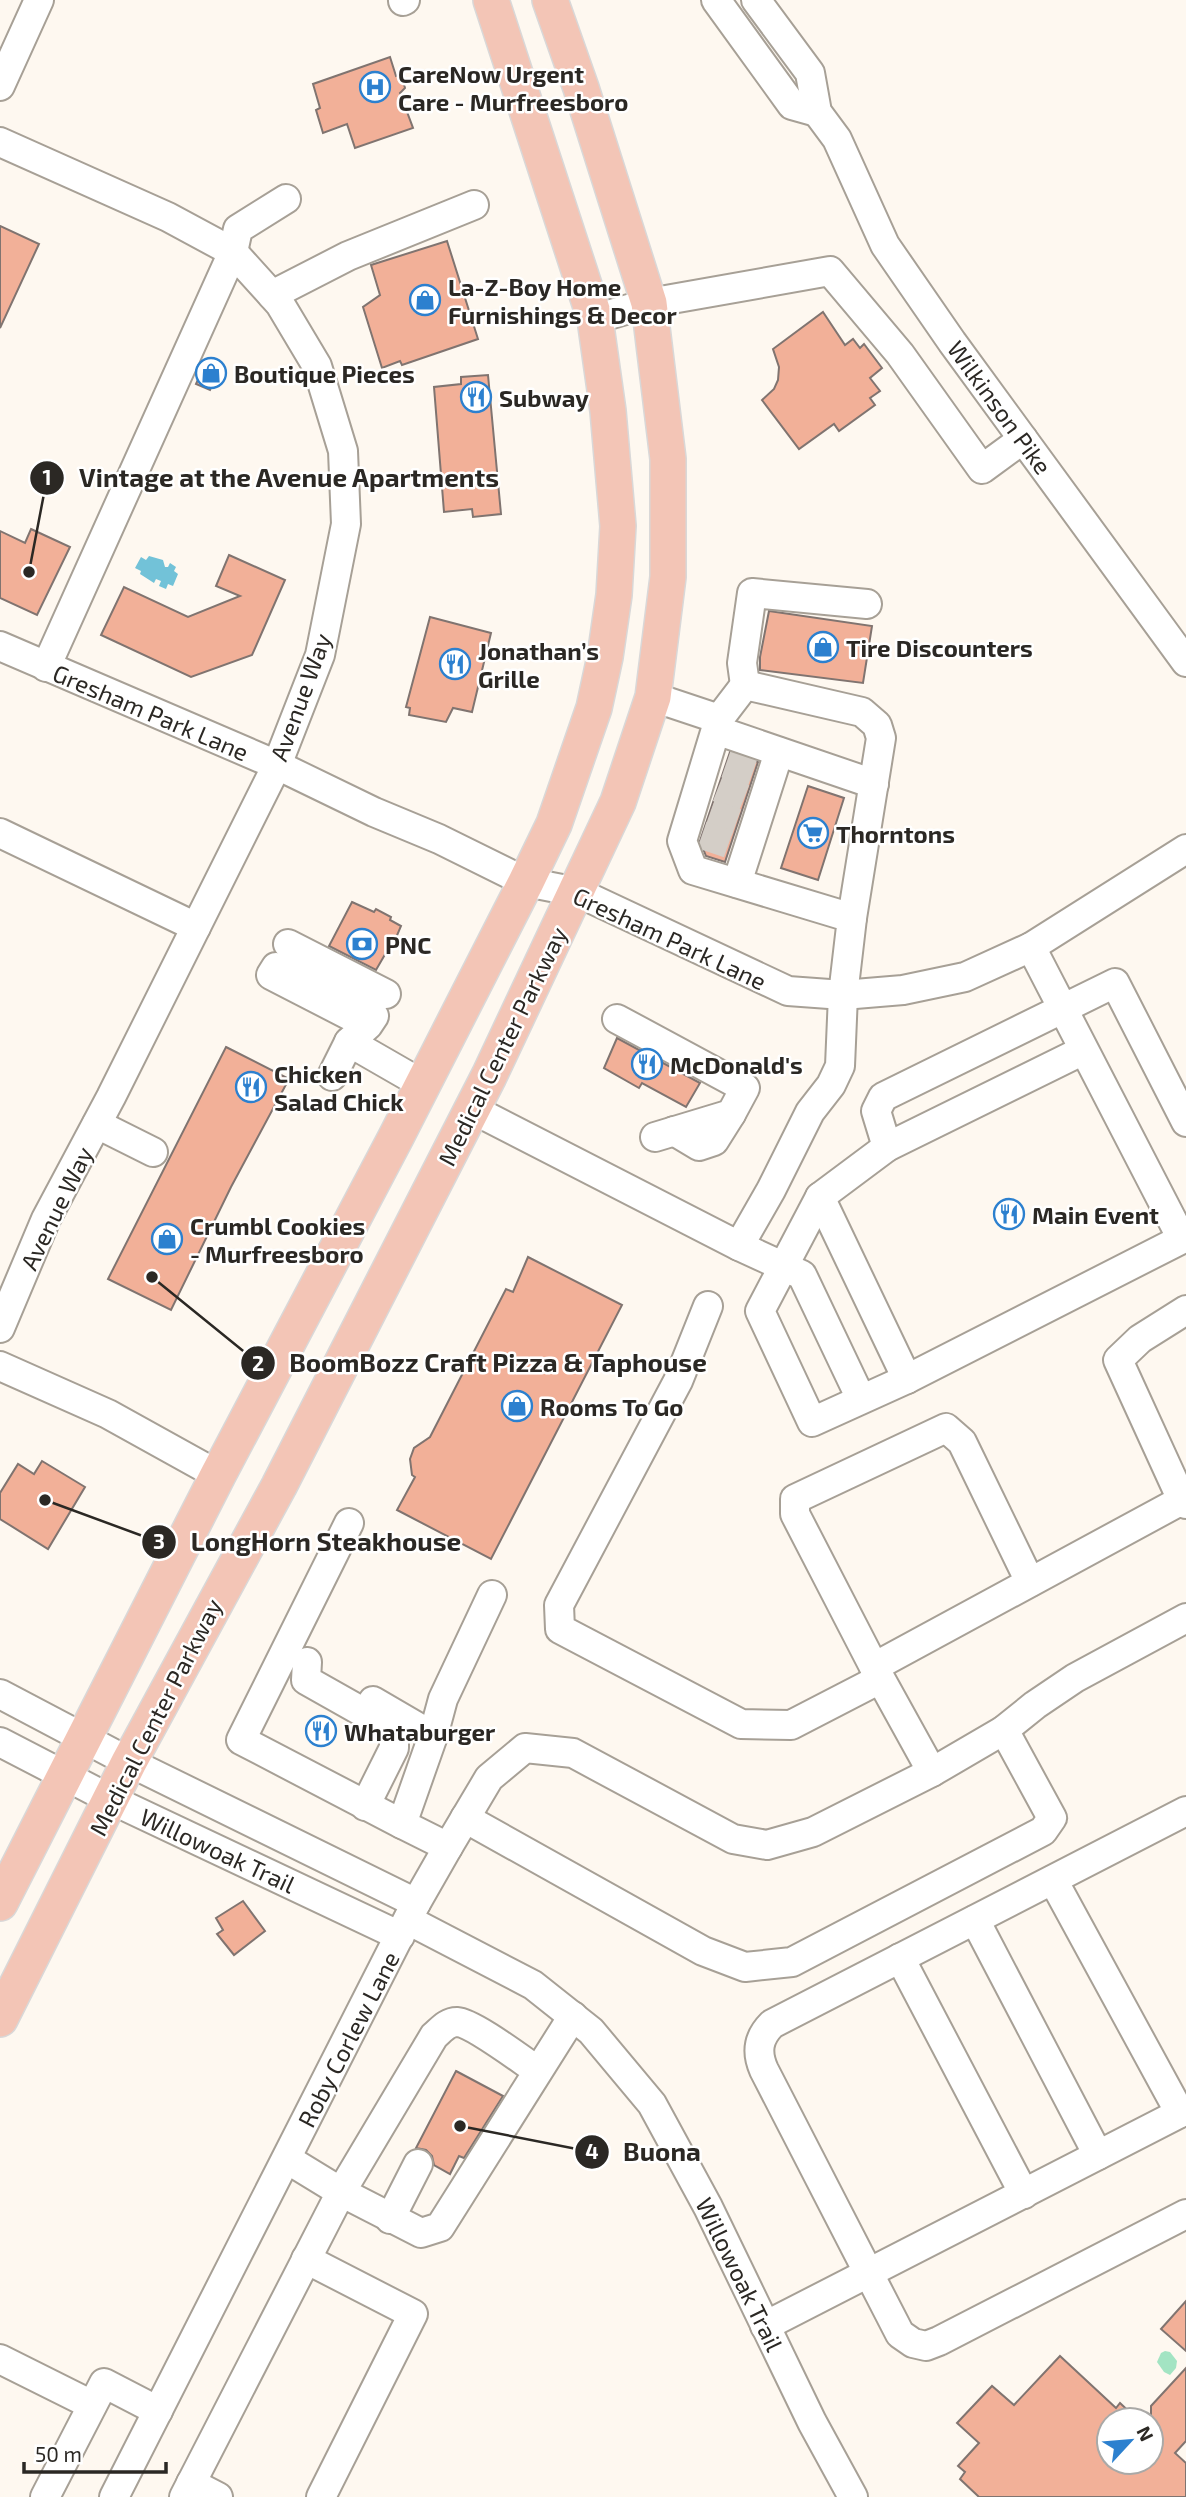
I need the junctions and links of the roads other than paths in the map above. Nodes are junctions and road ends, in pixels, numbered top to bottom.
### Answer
1 (39, 0) edge
2 (491, 0) edge
3 (550, 0) edge
4 (716, 0) edge
5 (756, 0) edge
6 (0, 86) edge
7 (817, 112) junction
8 (0, 142) edge
9 (286, 199) dead end
10 (474, 205) dead end
11 (233, 252) junction
12 (272, 295) junction
13 (649, 303) junction
14 (595, 319) junction
15 (1024, 439) junction
16 (867, 604) dead end
17 (0, 646) edge
18 (1186, 662) edge
19 (46, 667) junction
20 (745, 685) junction
21 (653, 697) junction
22 (779, 752) junction
23 (276, 765) junction
24 (708, 782) junction
25 (874, 785) junction
26 (0, 834) edge
27 (1186, 849) edge
28 (526, 882) junction
29 (737, 883) junction
30 (577, 891) junction
31 (852, 918) junction
32 (196, 928) junction
33 (1031, 947) junction
34 (282, 955) dead end
35 (843, 995) junction
36 (1063, 1008) junction
37 (372, 1016) junction
38 (617, 1019) dead end
39 (1084, 1049) junction
40 (332, 1076) dead end
41 (422, 1084) junction
42 (472, 1109) junction
43 (1186, 1122) edge
44 (97, 1124) junction
45 (665, 1134) dead end
46 (887, 1147) junction
47 (153, 1152) dead end
48 (820, 1197) junction
49 (1184, 1238) edge
50 (739, 1246) junction
51 (785, 1265) junction
52 (708, 1306) dead end
53 (1186, 1310) edge
54 (0, 1328) edge
55 (0, 1366) edge
56 (907, 1379) junction
57 (861, 1399) junction
58 (218, 1475) junction
59 (1184, 1502) edge
60 (349, 1523) dead end
61 (1030, 1582) junction
62 (492, 1595) dead end
63 (1186, 1618) edge
64 (296, 1656) junction
65 (877, 1673) junction
66 (0, 1694) edge
67 (1004, 1730) junction
68 (433, 1736) junction
69 (83, 1738) junction
70 (0, 1742) edge
71 (129, 1762) junction
72 (932, 1772) junction
73 (64, 1774) junction
74 (112, 1800) junction
75 (365, 1806) junction
76 (1186, 1811) edge
77 (465, 1818) junction
78 (401, 1824) junction
79 (448, 1847) junction
80 (1053, 1880) junction
81 (0, 1903) edge
82 (408, 1920) junction
83 (975, 1920) junction
84 (900, 1958) junction
85 (573, 2016) junction
86 (0, 2019) edge
87 (538, 2071) junction
88 (1183, 2111) edge
89 (1098, 2155) junction
90 (287, 2159) junction
91 (418, 2164) dead end
92 (341, 2192) junction
93 (1024, 2194) junction
94 (1186, 2214) edge
95 (390, 2219) junction
96 (306, 2259) junction
97 (869, 2274) junction
98 (765, 2326) junction
99 (0, 2359) edge
100 (92, 2405) junction
101 (158, 2411) junction
102 (187, 2490) edge
103 (119, 2495) edge
104 (46, 2497) edge
105 (218, 2497) edge
106 (321, 2497) edge
107 (853, 2497) edge

1 - 6 street
2 - 14 main road, Medical Center Parkway
3 - 13 main road, Medical Center Parkway
4 - 7 street
5 - 7 street
7 - 15 street, Wilkinson Pike
8 - 11 street, Avenue Way
9 - 11 street
10 - 12 street
11 - 12 street, Avenue Way
11 - 19 street
12 - 23 street, Avenue Way
13 - 14 street
13 - 15 street
13 - 21 main road, Medical Center Parkway
14 - 28 main road, Medical Center Parkway
15 - 18 street, Wilkinson Pike
16 - 20 street
17 - 19 street, Gresham Park Lane
19 - 23 street, Gresham Park Lane
20 - 24 street
20 - 25 street
21 - 24 street
21 - 30 main road, Medical Center Parkway
22 - 24 street
22 - 25 street
22 - 29 street
23 - 28 street, Gresham Park Lane
23 - 32 street, Avenue Way
24 - 29 street
25 - 31 street
26 - 32 street
27 - 33 street, Gresham Park Lane
28 - 30 street, Gresham Park Lane
28 - 41 main road, Medical Center Parkway
29 - 31 street
30 - 35 street, Gresham Park Lane
30 - 42 main road, Medical Center Parkway
31 - 35 street
32 - 44 street, Avenue Way
33 - 35 street, Gresham Park Lane
33 - 36 street
34 - 37 street
35 - 50 street
36 - 39 street
36 - 43 street
36 - 46 street
37 - 40 street
37 - 41 street
38 - 45 street
39 - 46 street
39 - 49 street
41 - 58 main road, Medical Center Parkway
42 - 50 street
42 - 71 main road, Medical Center Parkway
44 - 47 street
44 - 54 street, Avenue Way
46 - 48 street
48 - 51 street
48 - 56 street
49 - 56 street
50 - 51 street
51 - 57 street
51 - 57 street
52 - 65 street
53 - 59 street
55 - 58 street
56 - 57 street
58 - 69 main road, Medical Center Parkway
59 - 61 street
60 - 64 street
61 - 65 street
61 - 65 street
62 - 68 street
63 - 67 street, Roby Corlew Lane
64 - 68 street
64 - 75 street
64 - 75 street
65 - 72 street
66 - 69 street
67 - 72 street, Roby Corlew Lane
67 - 77 street
68 - 78 street
69 - 71 street
69 - 73 main road, Medical Center Parkway
70 - 73 street, Willowoak Trail
71 - 74 main road, Medical Center Parkway
71 - 82 street
72 - 77 street, Roby Corlew Lane
73 - 74 street, Willowoak Trail
73 - 81 main road, Medical Center Parkway
74 - 82 street, Willowoak Trail
74 - 86 main road, Medical Center Parkway
75 - 78 street
76 - 80 street
77 - 79 street, Roby Corlew Lane
78 - 79 street
79 - 82 street, Roby Corlew Lane
80 - 83 street
80 - 88 street
82 - 85 street, Willowoak Trail
82 - 90 street, Roby Corlew Lane
83 - 84 street
83 - 89 street
84 - 93 street
84 - 97 street
85 - 87 street
85 - 98 street, Willowoak Trail
87 - 92 street
87 - 95 street
88 - 89 street
89 - 93 street
90 - 92 street
90 - 101 street, Roby Corlew Lane
91 - 95 street
92 - 95 street
92 - 96 street
93 - 97 street
94 - 97 street
96 - 102 street
96 - 106 street
97 - 98 street
98 - 107 street, Willowoak Trail
99 - 100 street
100 - 101 street
100 - 104 street
101 - 103 street, Roby Corlew Lane
102 - 105 street

